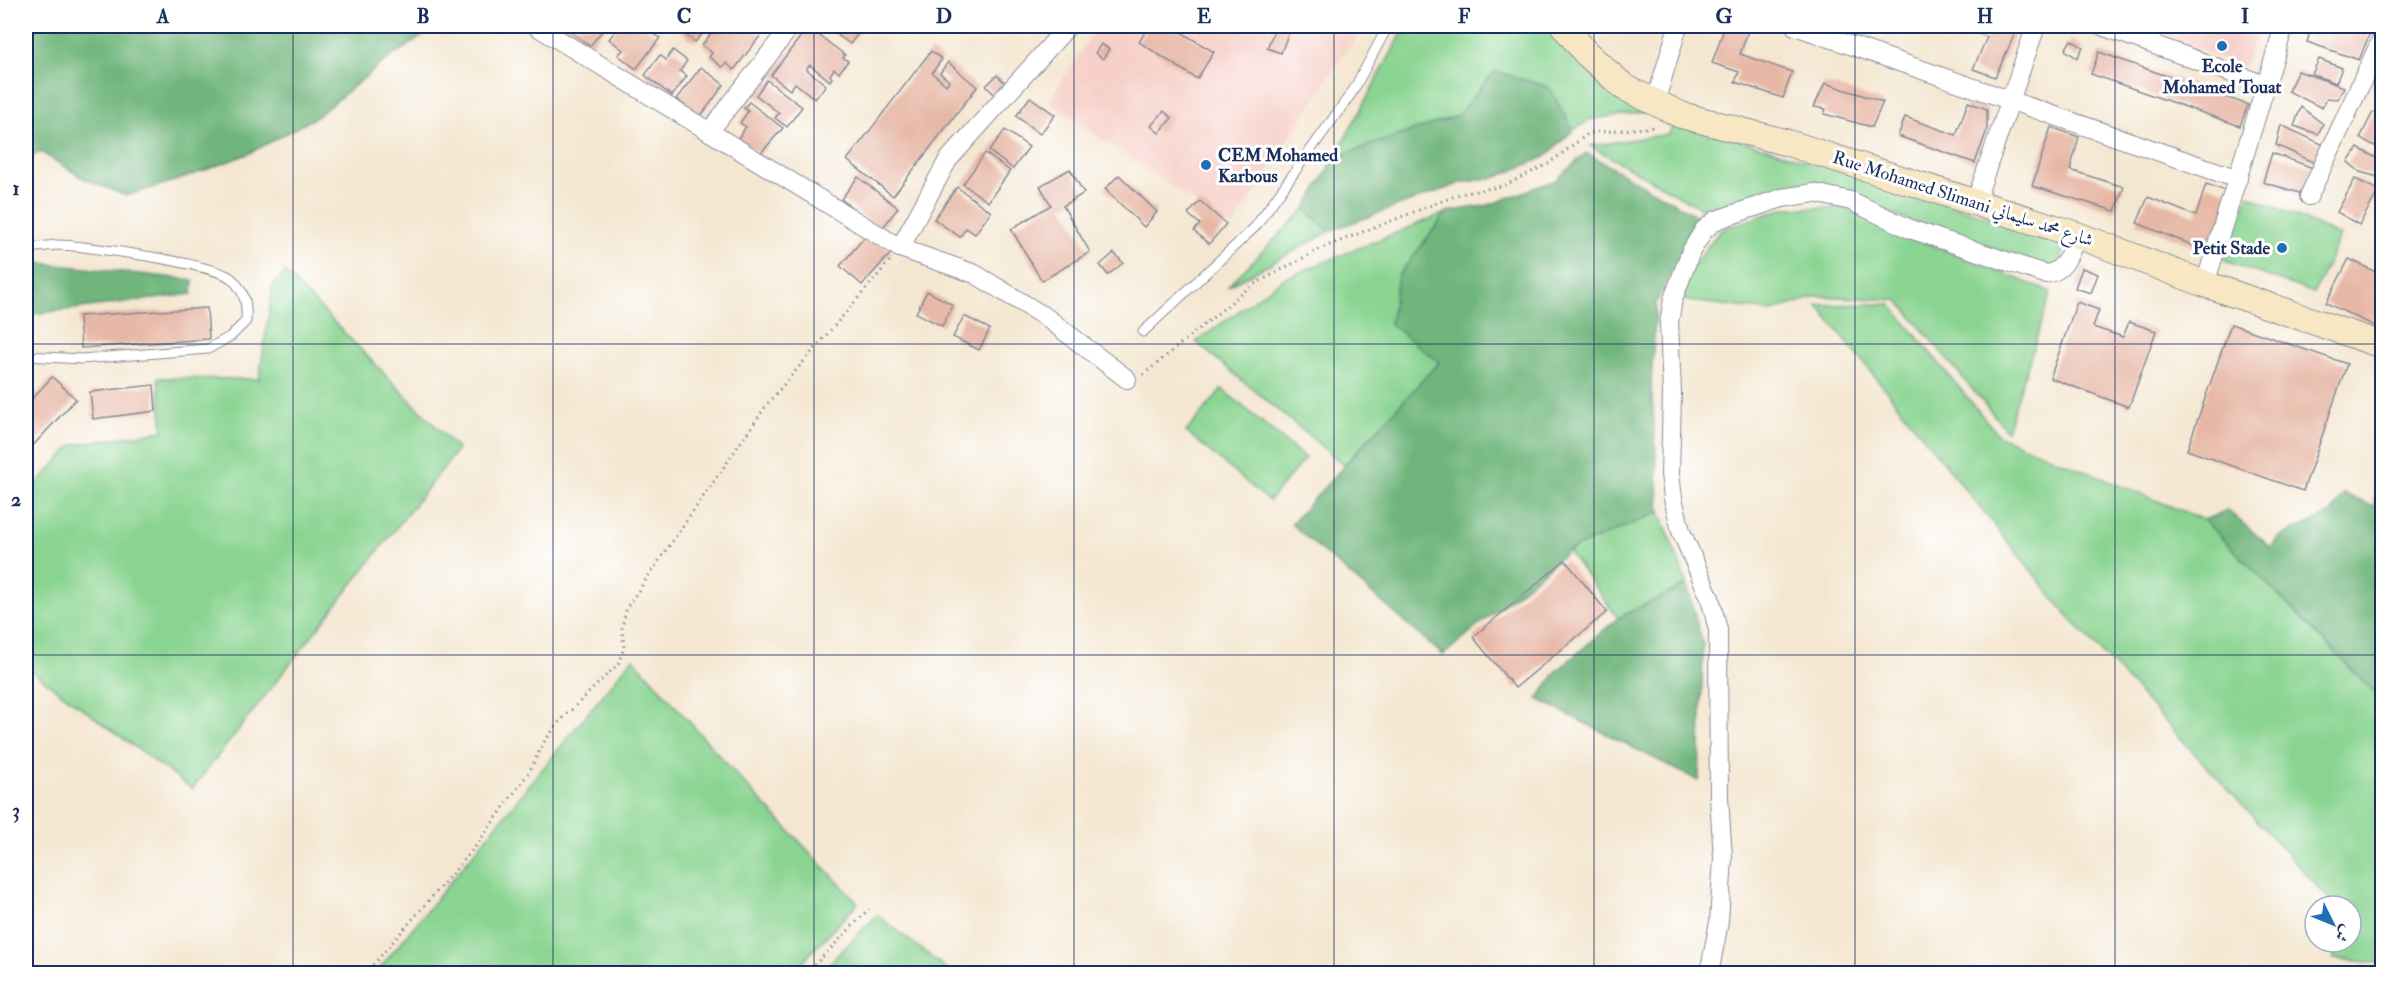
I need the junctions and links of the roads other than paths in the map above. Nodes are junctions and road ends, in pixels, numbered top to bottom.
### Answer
1 (536, 26) edge
2 (791, 26) edge
3 (1068, 26) edge
4 (1388, 26) edge
5 (1564, 26) edge
6 (1678, 26) edge
7 (1795, 26) edge
8 (2036, 26) edge
9 (2102, 26) edge
10 (2284, 26) edge
11 (2382, 38) edge
12 (2265, 85) junction
13 (2012, 100) junction
14 (1663, 106) junction
15 (709, 132) junction
16 (2238, 179) junction
17 (2309, 196) dead end
18 (1975, 203) junction
19 (2077, 235) junction
20 (26, 248) edge
21 (900, 248) junction
22 (2205, 284) junction
23 (1143, 332) dead end
24 (2382, 345) edge
25 (26, 356) edge
26 (1127, 379) road end
27 (1709, 974) edge

1 - 15 street
2 - 15 street
3 - 21 street
4 - 23 lane
5 - 14 street, Rue Mohamed Slimani شارع محمد سليماني
6 - 14 street
7 - 13 street
8 - 13 street
9 - 12 street
10 - 12 street
11 - 17 street
12 - 16 street
13 - 16 street
13 - 18 street
14 - 18 street, Rue Mohamed Slimani شارع محمد سليماني
15 - 21 street
16 - 22 street
18 - 19 street, Rue Mohamed Slimani شارع محمد سليماني
19 - 22 street, Rue Mohamed Slimani شارع محمد سليماني
19 - 27 street
20 - 25 lane
21 - 26 street
22 - 24 street, Rue Mohamed Slimani شارع محمد سليماني

